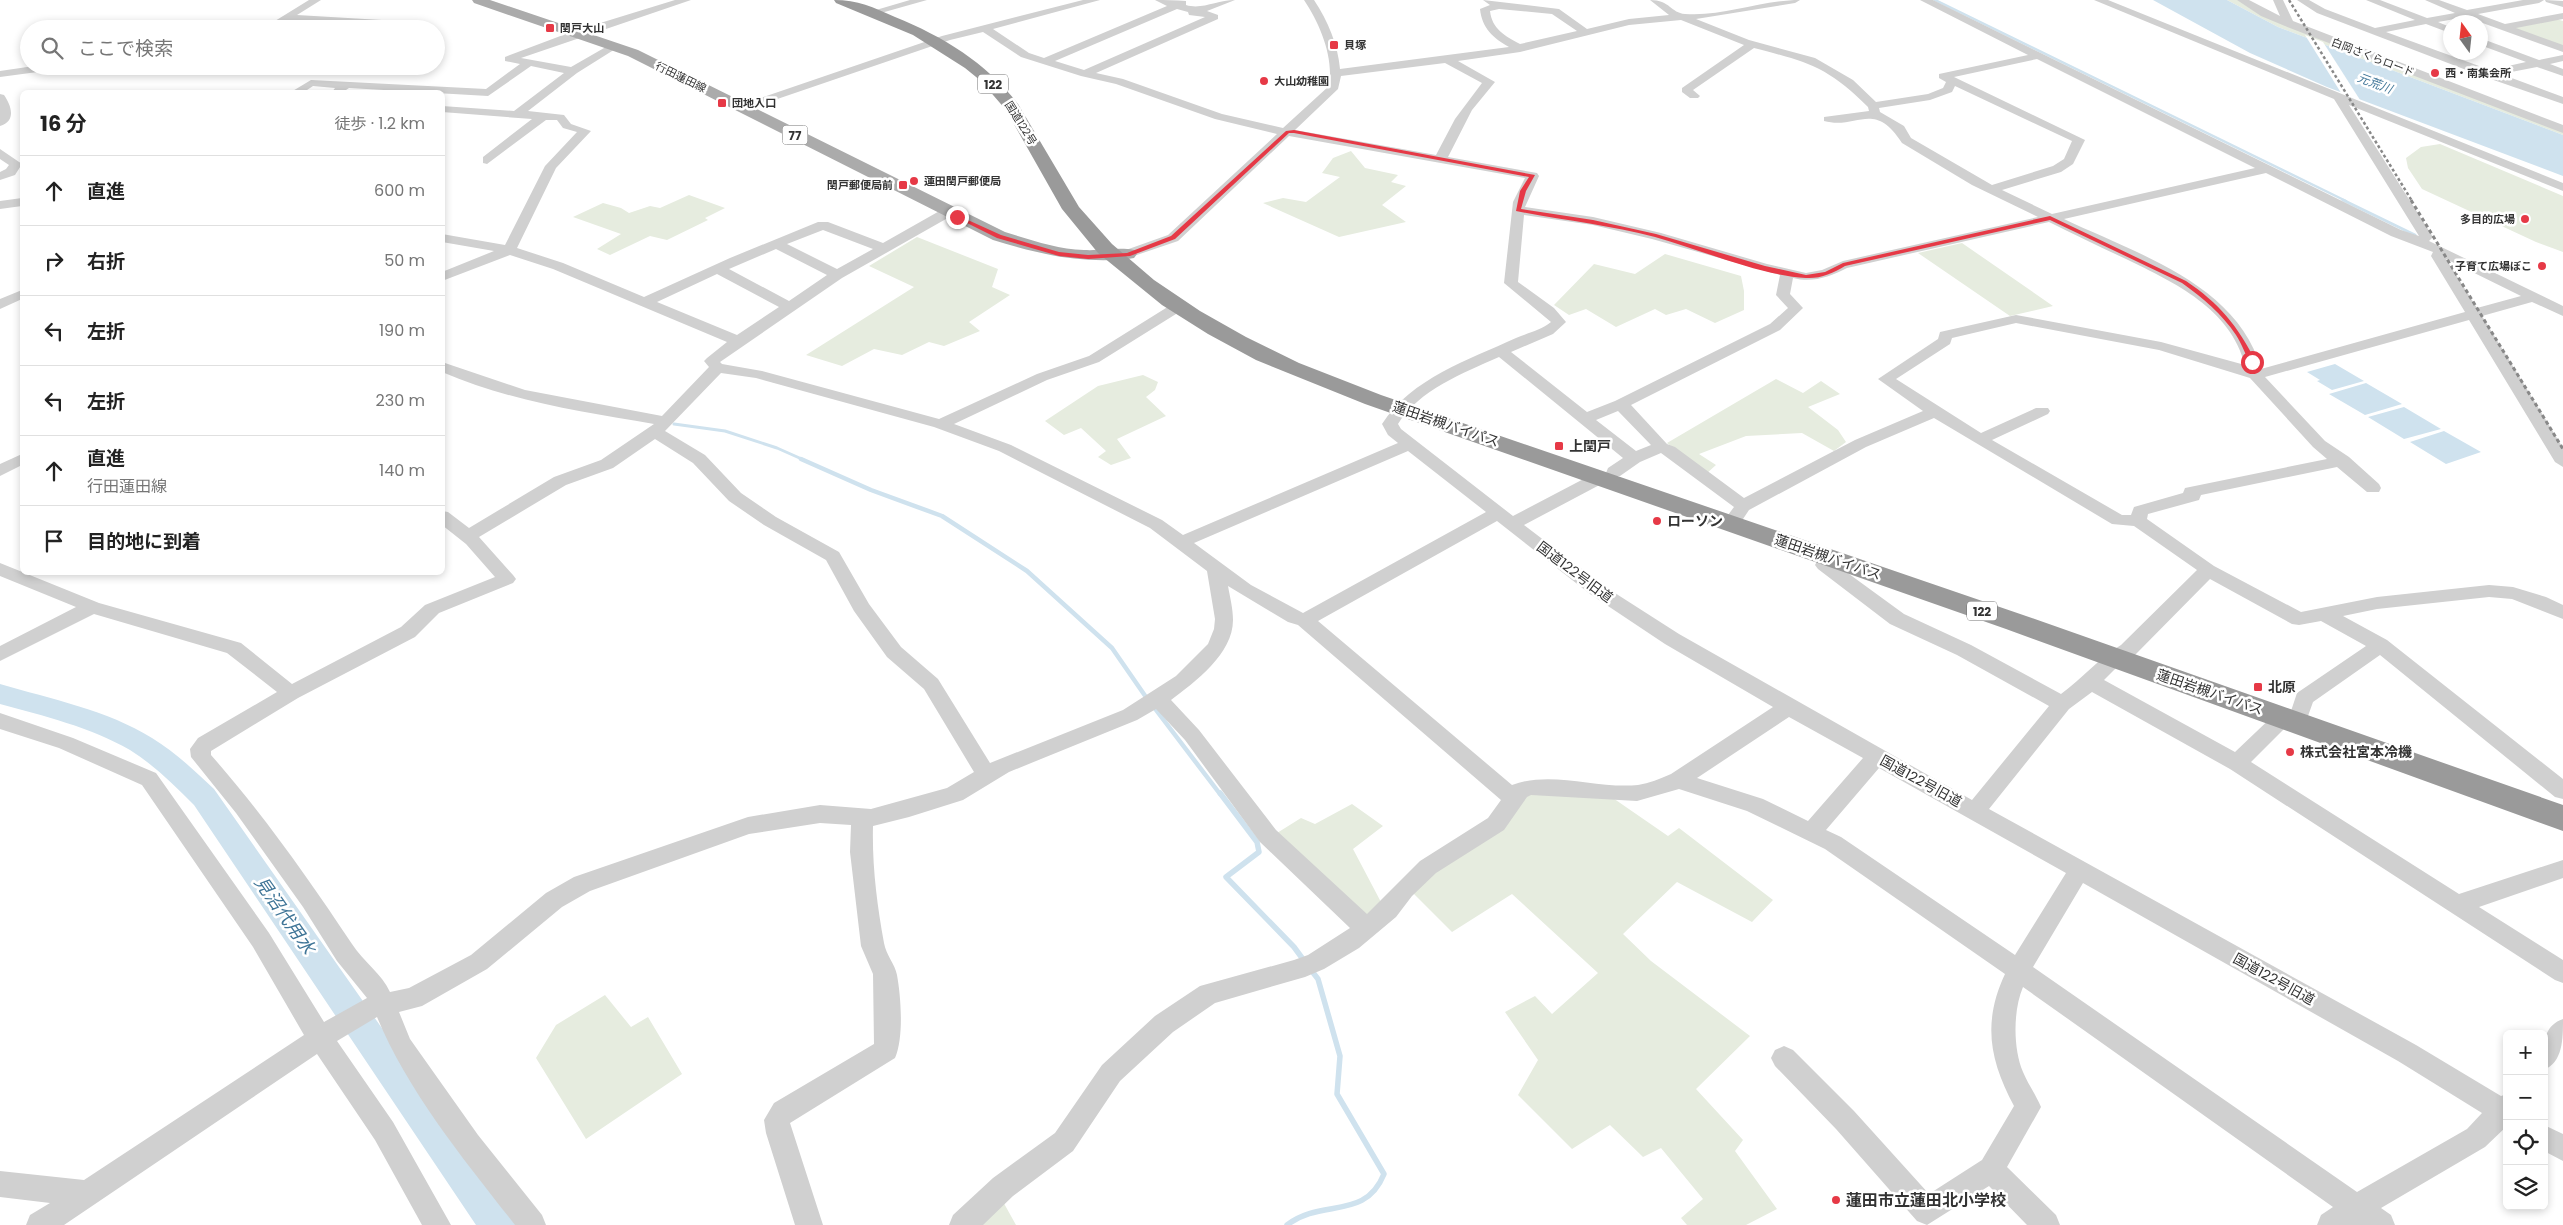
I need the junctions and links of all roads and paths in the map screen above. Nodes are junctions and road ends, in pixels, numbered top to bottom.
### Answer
1 (316, 0) edge
2 (478, 0) edge
3 (684, 0) edge
4 (841, 0) edge
5 (856, 0) edge
6 (922, 0) edge
7 (1095, 0) edge
8 (1189, 0) edge
9 (1230, 0) edge
10 (1309, 0) edge
11 (1488, 0) edge
12 (1655, 0) edge
13 (1795, 0) edge
14 (1924, 0) edge
15 (2099, 0) edge
16 (2242, 0) edge
17 (2278, 0) edge
18 (2302, 0) edge
19 (2372, 0) edge
20 (2430, 0) edge
21 (2490, 0) edge
22 (2539, 0) edge
23 (2550, 0) edge
24 (1155, 1) edge
25 (2563, 4) edge
26 (1177, 5) junction
27 (1555, 5) edge
28 (1500, 6) junction
29 (2507, 6) junction
30 (881, 10) junction
31 (1196, 11) junction
32 (2467, 13) junction
33 (1682, 17) junction
34 (287, 18) junction
35 (1180, 18) dead end
36 (2561, 18) edge
37 (283, 20) edge
38 (324, 20) edge
39 (1112, 20) dead end
40 (2427, 21) junction
41 (2289, 24) junction
42 (1130, 25) junction
43 (2443, 27) edge
44 (2505, 27) junction
45 (984, 28) junction
46 (2373, 31) junction
47 (576, 33) junction
48 (1586, 33) junction
49 (2327, 39) junction
50 (941, 40) junction
51 (2434, 40) dead end
52 (1754, 44) junction
53 (2488, 44) edge
54 (2410, 45) junction
55 (615, 46) junction
56 (1520, 49) junction
57 (2563, 49) edge
58 (2038, 56) junction
59 (2563, 58) edge
60 (1447, 60) junction
61 (1082, 61) dead end
62 (530, 62) junction
63 (1045, 62) junction
64 (2538, 63) junction
65 (1066, 68) junction
66 (573, 71) junction
67 (20, 72) edge
68 (2563, 72) edge
69 (1337, 73) junction
70 (4, 74) edge
71 (1085, 74) junction
72 (2486, 74) junction
73 (1952, 81) junction
74 (0, 83) edge
75 (2440, 83) junction
76 (346, 85) junction
77 (2520, 86) junction
78 (300, 90) edge
79 (340, 90) edge
80 (435, 90) edge
81 (445, 91) edge
82 (488, 93) junction
83 (2337, 95) junction
84 (2473, 95) junction
85 (1694, 96) dead end
86 (0, 97) edge
87 (2563, 101) edge
88 (741, 108) junction
89 (445, 109) edge
90 (465, 110) junction
91 (1874, 110) junction
92 (517, 114) junction
93 (543, 116) junction
94 (2, 118) edge
95 (1828, 118) dead end
96 (2563, 129) edge
97 (1288, 132) junction
98 (0, 153) edge
99 (487, 160) dead end
100 (1440, 161) junction
101 (2268, 169) junction
102 (0, 176) edge
103 (2563, 187) edge
104 (1991, 189) junction
105 (20, 202) edge
106 (0, 206) edge
107 (1518, 210) junction
108 (948, 212) junction
109 (2050, 218) junction
110 (445, 239) edge
111 (2419, 242) junction
112 (776, 244) junction
113 (883, 248) junction
114 (509, 250) junction
115 (2440, 250) junction
116 (1121, 255) junction
117 (718, 269) junction
118 (1787, 273) junction
119 (837, 275) junction
120 (445, 276) edge
121 (20, 295) edge
122 (2534, 297) junction
123 (645, 302) junction
124 (0, 305) edge
125 (1179, 306) junction
126 (790, 307) junction
127 (2563, 312) edge
128 (2473, 315) junction
129 (738, 341) junction
130 (1501, 352) junction
131 (445, 367) edge
132 (717, 368) junction
133 (2255, 375) junction
134 (1404, 404) junction
135 (1621, 404) junction
136 (2042, 411) dead end
137 (1935, 412) junction
138 (1584, 419) junction
139 (941, 424) junction
140 (659, 427) junction
141 (1980, 440) junction
142 (1408, 445) junction
143 (1661, 447) junction
144 (20, 460) edge
145 (2343, 461) junction
146 (2563, 462) edge
147 (1616, 469) junction
148 (0, 471) edge
149 (2373, 488) dead end
150 (1740, 510) junction
151 (445, 518) edge
152 (1505, 519) junction
153 (2138, 521) junction
154 (467, 536) junction
155 (1180, 543) junction
156 (1828, 556) junction
157 (0, 569) edge
158 (1216, 570) junction
159 (2208, 570) junction
160 (92, 607) junction
161 (2322, 613) junction
162 (2563, 613) edge
163 (1305, 620) junction
164 (2380, 645) junction
165 (0, 654) edge
166 (2121, 654) junction
167 (2091, 682) junction
168 (291, 693) junction
169 (1158, 699) junction
170 (2062, 704) junction
171 (1788, 707) junction
172 (2292, 714) junction
173 (0, 721) edge
174 (1876, 756) junction
175 (2237, 764) junction
176 (986, 774) junction
177 (1678, 780) junction
178 (2563, 791) edge
179 (1513, 798) junction
180 (2563, 804) edge
181 (1975, 811) junction
182 (2563, 818) edge
183 (862, 819) junction
184 (1812, 831) junction
185 (2080, 869) junction
186 (2563, 869) edge
187 (2458, 904) junction
188 (1367, 929) junction
189 (2018, 971) junction
190 (2563, 972) edge
191 (378, 1004) junction
192 (344, 1024) joint
193 (2563, 1030) edge
194 (320, 1038) junction
195 (2548, 1053) edge
196 (1784, 1058) dead end
197 (2503, 1109) edge
198 (2503, 1112) edge
199 (2548, 1139) edge
200 (2563, 1148) edge
201 (1991, 1169) junction
202 (0, 1184) edge
203 (85, 1193) junction
204 (2357, 1207) junction
205 (40, 1225) edge
206 (437, 1225) edge
207 (532, 1225) edge
208 (809, 1225) edge
209 (963, 1225) edge
210 (2046, 1225) edge
211 (2332, 1225) edge
212 (2381, 1225) edge

1 - 34 street
2 - 47 main road, 行田蓮田線 / 77
3 - 47 street
4 - 50 highway, 国道122号 / 122
5 - 30 highway, 国道122号 / 122
6 - 30 street
7 - 45 street
8 - 26 street
9 - 31 street
10 - 69 street
11 - 28 street
12 - 33 street
13 - 33 street
14 - 58 street
15 - 83 street
16 - 41 street, 白岡さくらロード
17 - 41 street
18 - 46 street
19 - 40 street
20 - 32 street
21 - 29 street
22 - 29 street
23 - 25 street
24 - 26 street
26 - 31 street
26 - 42 street
27 - 28 street
27 - 48 street
28 - 56 street
29 - 32 street
30 - 50 highway, 国道122号 / 122
31 - 35 street
31 - 71 street
32 - 40 street
32 - 44 street
33 - 48 street
33 - 52 street
34 - 37 street
34 - 38 street
36 - 44 street
39 - 42 street
40 - 43 street
40 - 46 street
41 - 49 street, 白岡さくらロード
42 - 63 street
44 - 57 street
45 - 50 street
45 - 63 street
46 - 49 street
46 - 54 street
47 - 55 main road, 行田蓮田線 / 77
47 - 62 street
48 - 56 street
49 - 75 street, 白岡さくらロード
50 - 88 street
50 - 116 highway, 国道122号 / 122
51 - 54 street
52 - 85 street
52 - 91 street
53 - 64 street
54 - 72 street
55 - 66 street
55 - 88 main road, 行田蓮田線 / 77
56 - 60 street
58 - 73 street
58 - 101 street
59 - 64 street
60 - 69 street
60 - 100 street
61 - 65 street
62 - 66 street
62 - 82 street
63 - 65 street
64 - 68 street
64 - 72 street
65 - 71 street
66 - 92 street
67 - 70 street
69 - 97 street
70 - 74 street
71 - 97 street
72 - 75 street
72 - 77 street
73 - 91 street
73 - 104 street
75 - 84 street, 白岡さくらロード
76 - 78 street
76 - 79 street
76 - 80 street
77 - 84 street
77 - 87 street
81 - 82 street
82 - 90 street
83 - 103 street
83 - 111 street
84 - 96 street, 白岡さくらロード
86 - 94 street
88 - 108 main road, 行田蓮田線 / 77
89 - 90 street
90 - 92 street
91 - 95 street
91 - 104 street
92 - 93 street
93 - 99 street
93 - 114 street
97 - 100 street
97 - 116 street
98 - 102 street
100 - 107 street
101 - 109 street
101 - 111 street
104 - 109 street
105 - 106 street
107 - 118 street
107 - 130 street
108 - 113 street
108 - 116 main road, 行田蓮田線 / 77
109 - 118 street
109 - 133 street
110 - 114 street
111 - 115 street
112 - 113 street
112 - 117 street
112 - 119 street
113 - 119 street
114 - 120 street
114 - 123 street
115 - 122 street
115 - 128 street
116 - 125 highway, 蓮田岩槻バイパス / 122
116 - 134 highway, 蓮田岩槻バイパス / 122
117 - 123 street
117 - 126 street
118 - 135 street
119 - 126 street
121 - 124 street
122 - 127 street
122 - 128 street
123 - 129 street
125 - 134 highway, 蓮田岩槻バイパス / 122
125 - 139 street
126 - 129 street
128 - 133 street
128 - 146 street
129 - 132 street
130 - 134 street
130 - 138 street
131 - 140 street
132 - 139 street
132 - 140 street
133 - 137 street
133 - 145 street
134 - 142 street, 国道122号旧道
134 - 147 highway, 蓮田岩槻バイパス / 122
135 - 138 street
135 - 143 street
136 - 141 street
137 - 141 street
137 - 150 street
138 - 147 street
139 - 155 street
140 - 154 street
140 - 176 street
141 - 153 street
142 - 152 street, 国道122号旧道
142 - 155 street
143 - 147 street
143 - 150 street
144 - 148 street
145 - 149 street
145 - 153 street
147 - 150 highway, 蓮田岩槻バイパス / 122
147 - 152 street
147 - 156 highway, 蓮田岩槻バイパス / 122
150 - 166 highway, 蓮田岩槻バイパス / 122
151 - 154 street
152 - 163 street
152 - 171 street, 国道122号旧道
153 - 159 street
154 - 168 street
155 - 158 street
156 - 166 highway, 蓮田岩槻バイパス / 122
156 - 170 street
157 - 160 street
158 - 163 street
158 - 169 street
159 - 161 street
159 - 166 street
160 - 165 street
160 - 168 street
161 - 162 street
161 - 164 street
163 - 179 street
164 - 172 street
164 - 178 street
166 - 167 street
166 - 172 highway, 蓮田岩槻バイパス / 122
167 - 170 street
167 - 175 street
168 - 191 street
169 - 176 street
169 - 188 street
170 - 181 street
171 - 174 street, 国道122号旧道
171 - 177 street
172 - 175 street
172 - 180 highway, 蓮田岩槻バイパス / 122
172 - 182 highway, 蓮田岩槻バイパス / 122
173 - 194 street
174 - 181 street, 国道122号旧道
174 - 184 street
175 - 187 street
176 - 183 street
177 - 179 street
177 - 184 street
179 - 188 street
181 - 185 street, 国道122号旧道
183 - 191 street
183 - 208 street
184 - 189 street
185 - 189 street
185 - 197 street, 国道122号旧道
186 - 187 street
187 - 190 street
188 - 209 street
189 - 201 street
189 - 204 street
191 - 192 street
191 - 207 street
192 - 194 street
193 - 195 street
194 - 203 street
194 - 206 street
196 - 201 street
198 - 204 street
199 - 200 street
201 - 210 street
202 - 203 street
203 - 205 street
204 - 211 street
204 - 212 street

